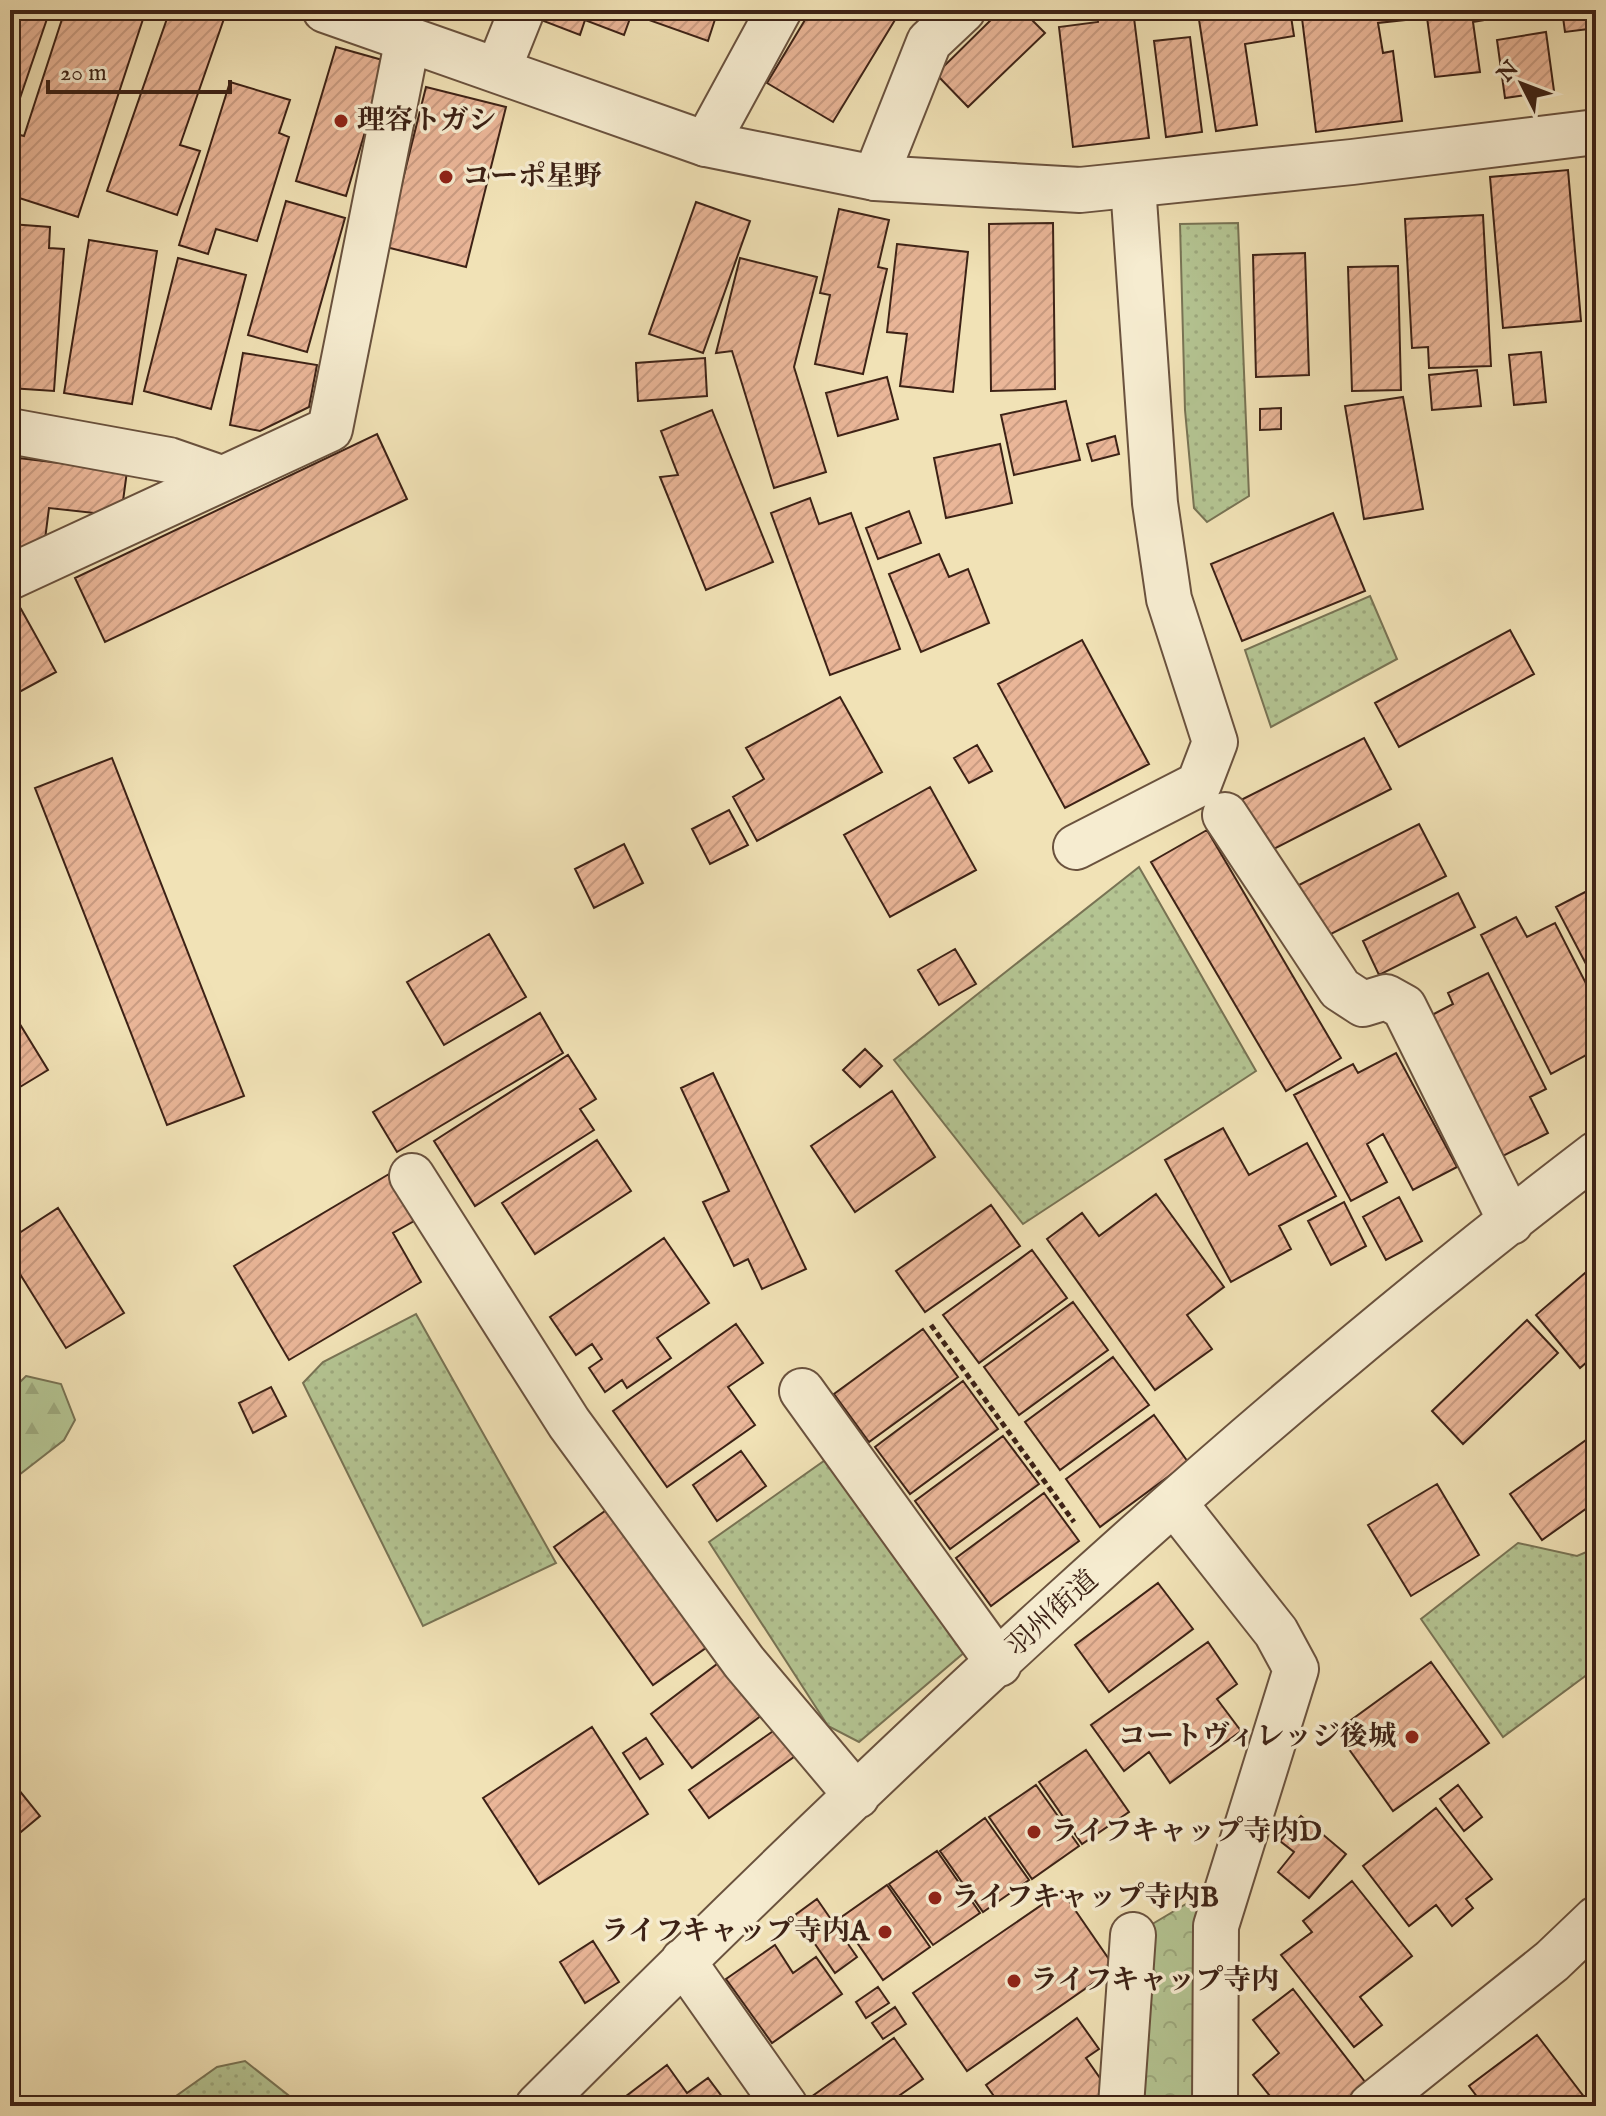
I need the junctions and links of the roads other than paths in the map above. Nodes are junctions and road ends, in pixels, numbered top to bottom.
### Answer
1 (325, 10) edge
2 (522, 10) edge
3 (779, 10) edge
4 (963, 10) edge
5 (408, 38) junction
6 (498, 70) junction
7 (1596, 132) edge
8 (706, 144) junction
9 (875, 178) junction
10 (1133, 185) junction
11 (10, 431) edge
12 (221, 478) junction
13 (10, 577) edge
14 (1225, 815) dead end
15 (1076, 847) dead end
16 (1596, 1154) edge
17 (412, 1176) dead end
18 (1511, 1222) junction
19 (802, 1391) dead end
20 (1175, 1504) junction
21 (999, 1664) junction
22 (857, 1796) junction
23 (1596, 1919) edge
24 (1133, 1935) dead end
25 (683, 1961) junction
26 (538, 2106) edge
27 (785, 2106) edge
28 (1121, 2106) edge
29 (1215, 2106) edge
30 (1371, 2106) edge

1 - 5 street
2 - 6 street
3 - 8 street
4 - 9 street
5 - 6 street
5 - 12 street
6 - 8 street
7 - 10 street
8 - 9 street
9 - 10 street
10 - 15 street
11 - 12 street
12 - 13 street
14 - 18 street
16 - 18 street, 羽州街道
17 - 22 street
18 - 20 street, 羽州街道
19 - 21 street
20 - 21 street, 羽州街道
20 - 29 street
21 - 22 street, 羽州街道
22 - 25 street, 羽州街道
23 - 30 street
24 - 28 street
25 - 26 street, 羽州街道
25 - 27 street

